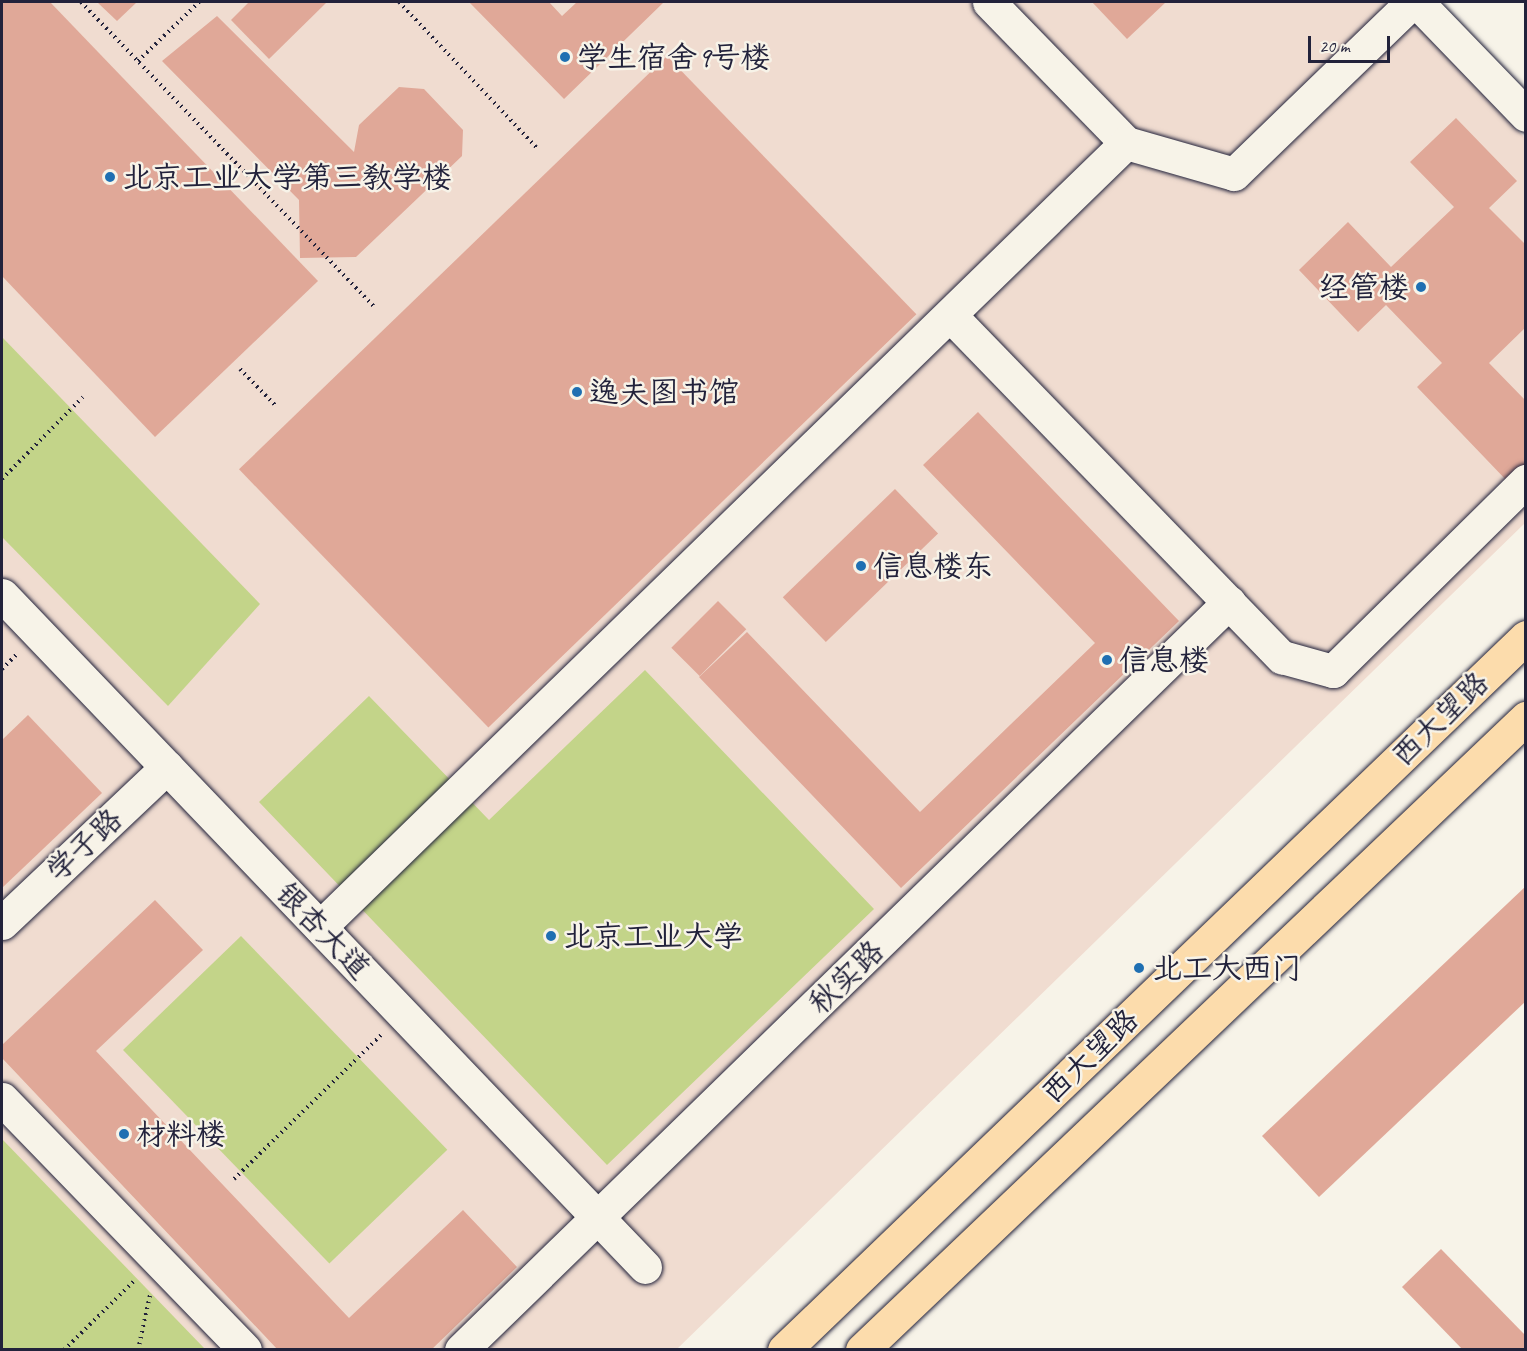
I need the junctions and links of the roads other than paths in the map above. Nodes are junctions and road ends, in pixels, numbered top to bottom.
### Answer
1 (989, 2) edge
2 (1412, 2) edge
3 (1417, 2) edge
4 (1526, 115) edge
5 (1126, 143) junction
6 (950, 315) junction
7 (1526, 481) edge
8 (2, 595) edge
9 (1229, 602) junction
10 (1526, 638) edge
11 (1526, 718) edge
12 (166, 767) junction
13 (2, 923) edge
14 (320, 927) junction
15 (2, 1099) edge
16 (598, 1218) junction
17 (645, 1267) dead end
18 (245, 1350) edge
19 (461, 1350) edge
20 (784, 1350) edge
21 (862, 1350) edge

1 - 5 street
2 - 5 street
3 - 4 street
5 - 6 street
6 - 9 street
6 - 14 street
7 - 9 street
8 - 12 street, 银杏大道
9 - 16 street, 秋实路
10 - 20 main road, 西大望路
11 - 21 main road, 西大望路
12 - 13 street, 学子路
12 - 14 street, 银杏大道
14 - 16 street, 银杏大道
15 - 18 street
16 - 17 street, 银杏大道
16 - 19 street, 秋实路

